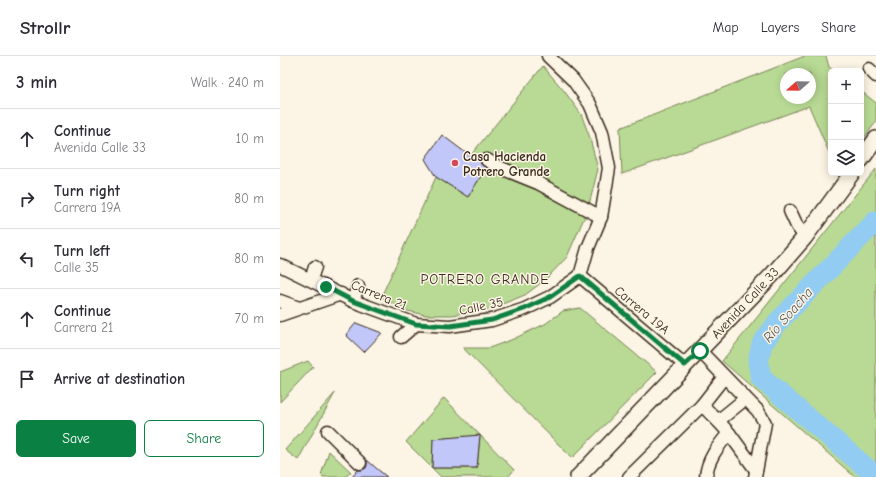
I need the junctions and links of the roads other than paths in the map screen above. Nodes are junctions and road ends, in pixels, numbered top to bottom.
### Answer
1 (548, 56) edge
2 (876, 69) edge
3 (876, 76) edge
4 (876, 139) edge
5 (864, 156) edge
6 (487, 160) dead end
7 (850, 176) edge
8 (790, 211) dead end
9 (601, 217) junction
10 (805, 237) junction
11 (280, 265) edge
12 (316, 267) dead end
13 (580, 276) junction
14 (311, 280) junction
15 (358, 286) dead end
16 (341, 294) junction
17 (280, 301) edge
18 (353, 301) junction
19 (299, 308) junction
20 (280, 315) edge
21 (416, 324) junction
22 (450, 326) joint
23 (400, 337) dead end
24 (700, 351) junction
25 (685, 365) junction
26 (724, 377) junction
27 (745, 399) junction
28 (702, 405) junction
29 (718, 421) junction
30 (328, 431) dead end
31 (729, 433) junction
32 (360, 463) dead end
33 (755, 473) edge
34 (578, 477) edge
35 (629, 477) edge
36 (706, 477) edge

1 - 9 street
2 - 3 street
4 - 5 main road
6 - 9 street
7 - 10 main road, Avenida Calle 33
8 - 10 street
9 - 13 street
10 - 24 main road, Avenida Calle 33
11 - 14 street, Carrera 21
12 - 14 street
13 - 22 street, Calle 35
13 - 25 street, Carrera 19A
14 - 16 street, Carrera 21
15 - 18 street
16 - 18 street, Carrera 21
16 - 19 street
17 - 19 street
18 - 21 street, Carrera 21
19 - 20 street
21 - 22 street, Carrera 21
21 - 23 street
24 - 25 main road, Avenida Calle 33
24 - 26 street
25 - 34 main road, Avenida Calle 33
26 - 27 street
26 - 28 street
27 - 29 street
27 - 33 street
28 - 29 street
28 - 35 street
29 - 31 street
30 - 32 street
31 - 33 street
31 - 36 street

